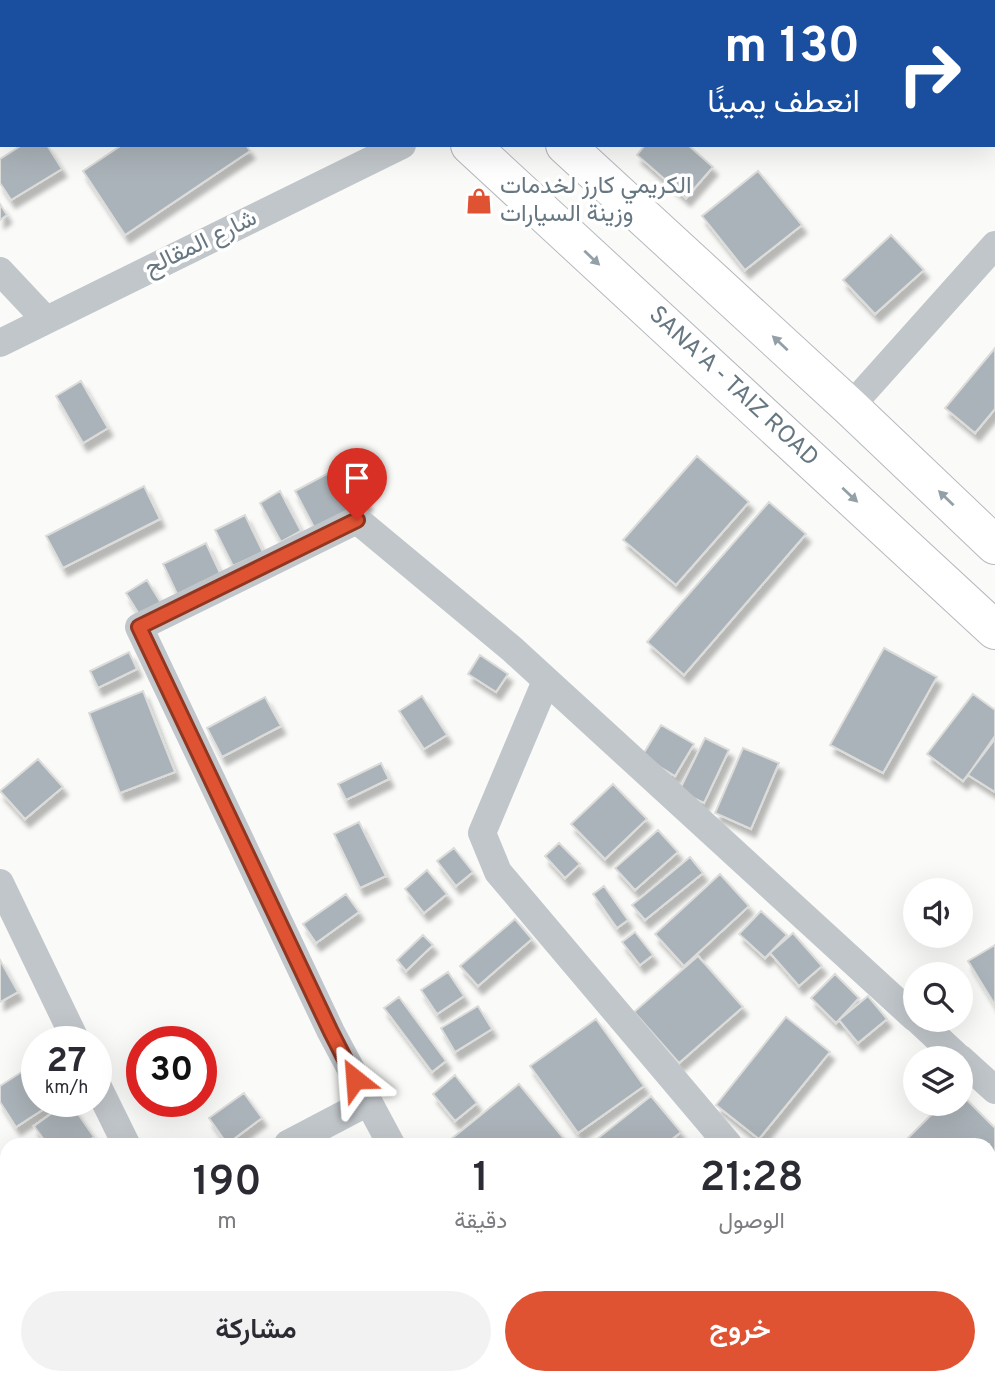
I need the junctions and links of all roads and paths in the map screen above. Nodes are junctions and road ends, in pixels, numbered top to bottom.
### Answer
1 (398, 147) edge
2 (472, 147) edge
3 (567, 147) edge
4 (995, 245) edge
5 (0, 271) edge
6 (46, 320) junction
7 (0, 343) edge
8 (849, 407) junction
9 (995, 545) edge
10 (995, 630) edge
11 (546, 681) junction
12 (0, 883) edge
13 (903, 1006) edge
14 (69, 1026) edge
15 (931, 1032) edge
16 (946, 1046) edge
17 (973, 1071) edge
18 (995, 1090) edge
19 (368, 1102) junction
20 (112, 1114) edge
21 (124, 1138) edge
22 (299, 1138) edge
23 (388, 1138) edge
24 (724, 1138) edge

1 - 6 street, شارع المقالح
2 -> 10 highway, SANA'A - TAIZ ROAD
8 -> 3 highway
4 - 8 street
5 - 6 street
6 - 7 street, شارع المقالح
9 -> 8 highway
11 - 13 street
11 - 19 street
11 - 24 street
12 - 14 street
15 - 16 street
17 - 18 street
19 - 22 street
19 - 23 street
20 - 21 street

